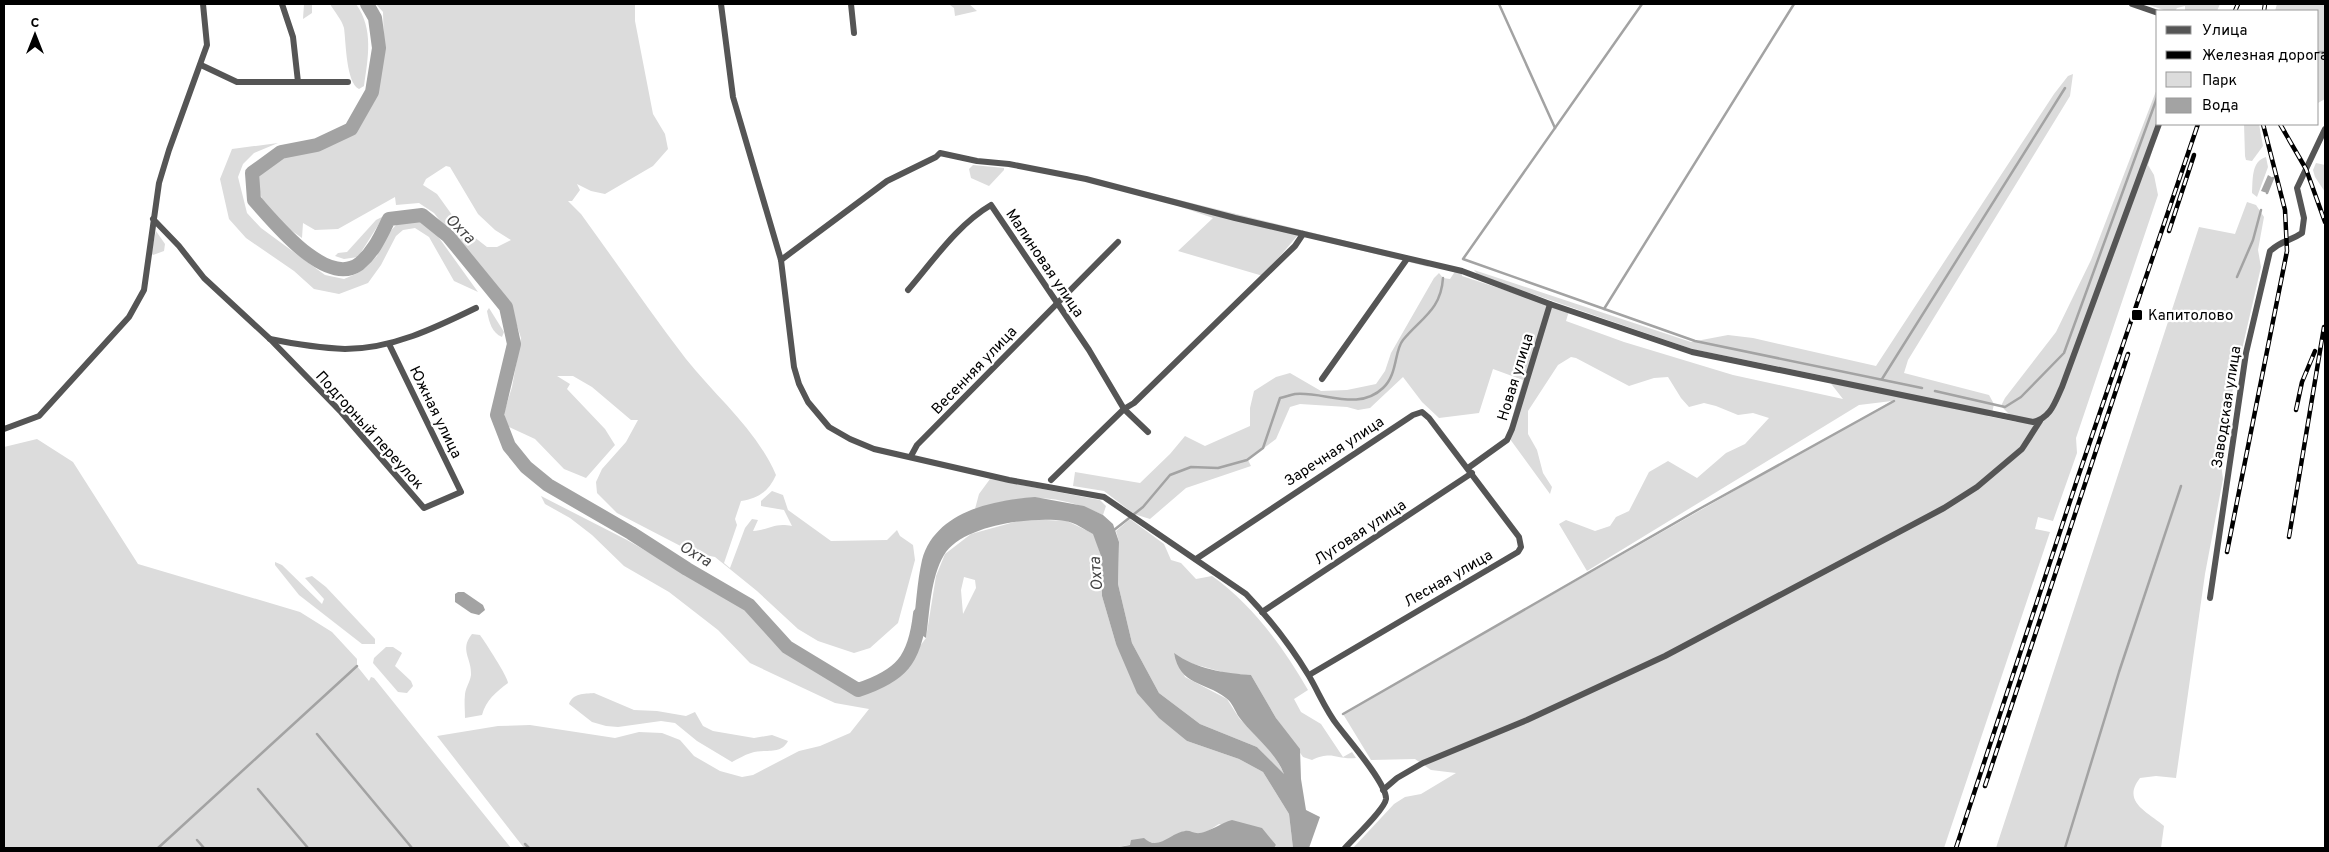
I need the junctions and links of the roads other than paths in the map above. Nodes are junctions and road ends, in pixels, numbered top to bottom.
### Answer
1 (203, 4) edge
2 (282, 4) edge
3 (721, 4) edge
4 (851, 4) edge
5 (2132, 4) edge
6 (2156, 13) edge
7 (854, 33) dead end
8 (201, 65) junction
9 (298, 82) junction
10 (348, 82) dead end
11 (2159, 125) edge
12 (2325, 129) edge
13 (153, 219) junction
14 (1303, 234) junction
15 (1118, 242) dead end
16 (1407, 259) junction
17 (781, 260) junction
18 (908, 290) dead end
19 (1057, 303) junction
20 (1550, 304) junction
21 (476, 308) dead end
22 (270, 339) junction
23 (388, 344) junction
24 (1322, 379) dead end
25 (1124, 409) junction
26 (2040, 421) junction
27 (4, 429) edge
28 (1148, 432) dead end
29 (911, 456) junction
30 (1470, 470) junction
31 (1052, 480) dead end
32 (461, 492) joint
33 (1196, 559) junction
34 (2210, 598) dead end
35 (1262, 612) junction
36 (1309, 675) junction
37 (1383, 790) junction
38 (1344, 848) edge

1 - 8 street
2 - 9 street
3 - 17 street
4 - 7 street
5 - 6 street
8 - 9 street
8 - 13 street
9 - 10 street
11 - 26 street
12 - 34 street, Заводская улица
13 - 22 street
13 - 27 street
14 - 16 street
14 - 17 street
14 - 25 street
15 - 19 street, Весенняя улица
16 - 20 street
16 - 24 street
17 - 29 street
18 - 19 street, Малиновая улица
19 - 25 street, Малиновая улица
19 - 29 street, Весенняя улица
20 - 26 street
20 - 30 street, Новая улица
21 - 23 street
22 - 23 street
22 - 32 street, Подгорный переулок
23 - 32 street, Южная улица
25 - 28 street, Малиновая улица
25 - 31 street
26 - 37 street
29 - 33 street
30 - 33 street, Заречная улица
30 - 35 street, Луговая улица
30 - 36 street, Лесная улица
33 - 35 street
35 - 36 street
36 - 37 street
37 - 38 street

